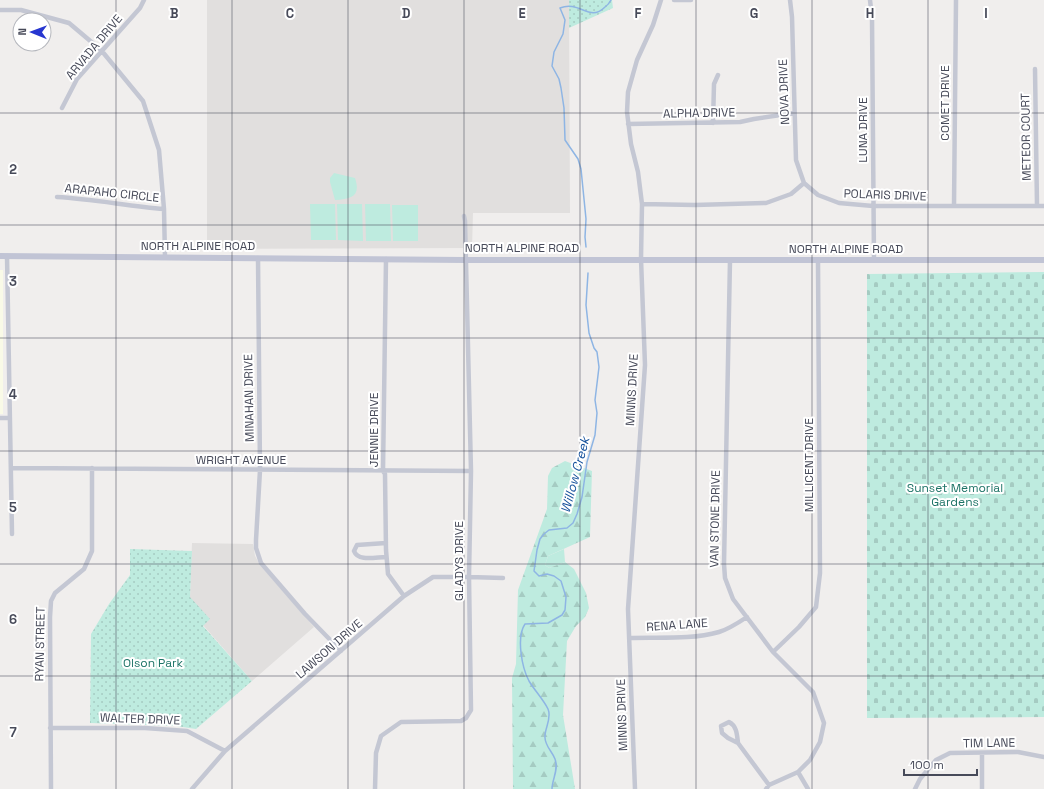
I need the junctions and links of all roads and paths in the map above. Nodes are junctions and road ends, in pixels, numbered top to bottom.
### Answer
1 (144, 0) edge
2 (661, 0) edge
3 (674, 0) edge
4 (691, 0) edge
5 (790, 0) edge
6 (870, 0) edge
7 (956, 0) edge
8 (0, 10) edge
9 (102, 50) junction
10 (1035, 69) dead end
11 (718, 75) dead end
12 (62, 108) dead end
13 (794, 113) junction
14 (713, 123) junction
15 (628, 124) junction
16 (804, 183) junction
17 (57, 198) dead end
18 (642, 204) junction
19 (873, 206) junction
20 (954, 206) junction
21 (1037, 206) junction
22 (1044, 206) edge
23 (164, 209) junction
24 (464, 216) dead end
25 (0, 256) edge
26 (7, 256) junction
27 (164, 257) junction
28 (258, 258) junction
29 (386, 259) junction
30 (641, 259) junction
31 (465, 260) junction
32 (730, 260) junction
33 (818, 260) junction
34 (874, 260) junction
35 (1044, 260) edge
36 (0, 418) edge
37 (10, 418) junction
38 (11, 468) junction
39 (92, 468) junction
40 (260, 470) junction
41 (383, 471) junction
42 (470, 471) junction
43 (12, 534) dead end
44 (386, 543) junction
45 (386, 557) junction
46 (469, 577) junction
47 (503, 578) dead end
48 (404, 596) junction
49 (747, 617) junction
50 (629, 638) junction
51 (341, 651) junction
52 (773, 652) junction
53 (50, 728) junction
54 (738, 743) junction
55 (225, 751) junction
56 (982, 753) junction
57 (1044, 757) edge
58 (798, 772) junction
59 (193, 787) edge
60 (767, 787) edge
61 (51, 789) edge
62 (200, 789) edge
63 (375, 789) edge
64 (635, 789) edge
65 (808, 789) edge
66 (915, 789) edge
67 (982, 789) edge

1 - 9 street, ARVADA DRIVE
2 - 15 street, MINNS DRIVE
3 - 4 street
5 - 13 street, NOVA DRIVE
6 - 19 street, LUNA DRIVE
7 - 20 street, COMET DRIVE
8 - 9 street
9 - 12 street, ARVADA DRIVE
9 - 23 street
10 - 21 street, METEOR COURT
11 - 14 street
13 - 14 street, ALPHA DRIVE
13 - 16 street, NOVA DRIVE
14 - 15 street, ALPHA DRIVE
15 - 18 street, MINNS DRIVE
16 - 18 street
16 - 19 street, POLARIS DRIVE
17 - 23 street, ARAPAHO CIRCLE
18 - 30 street, MINNS DRIVE
19 - 20 street, POLARIS DRIVE
19 - 34 street, LUNA DRIVE
20 - 21 street, POLARIS DRIVE
21 - 22 street, POLARIS DRIVE
23 - 27 street
24 - 31 street, GLADYS DRIVE
25 - 26 main road, NORTH ALPINE ROAD
26 - 27 main road, NORTH ALPINE ROAD
26 - 37 street
27 - 28 main road, NORTH ALPINE ROAD
28 - 29 main road, NORTH ALPINE ROAD
28 - 40 street, MINAHAN DRIVE
29 - 31 main road, NORTH ALPINE ROAD
29 - 41 street, JENNIE DRIVE
30 - 31 main road, NORTH ALPINE ROAD
30 - 32 main road, NORTH ALPINE ROAD
30 - 50 street, MINNS DRIVE
31 - 42 street, GLADYS DRIVE
32 - 33 main road, NORTH ALPINE ROAD
32 - 49 street, VAN STONE DRIVE
33 - 34 main road, NORTH ALPINE ROAD
33 - 52 street, MILLICENT DRIVE
34 - 35 main road, NORTH ALPINE ROAD
36 - 37 street
37 - 38 street
38 - 39 street, WRIGHT AVENUE
38 - 43 street
39 - 40 street, WRIGHT AVENUE
39 - 53 street, RYAN STREET
40 - 41 street, WRIGHT AVENUE
40 - 51 street, MINAHAN DRIVE
41 - 42 street, WRIGHT AVENUE
41 - 44 street, JENNIE DRIVE
42 - 46 street, GLADYS DRIVE
44 - 45 street, JENNIE DRIVE
44 - 45 street
45 - 48 street, JENNIE DRIVE
46 - 47 street, LAWSON DRIVE
46 - 48 street, LAWSON DRIVE
46 - 63 street, GLADYS DRIVE
48 - 51 street, LAWSON DRIVE
49 - 50 street, RENA LANE
49 - 52 street, VAN STONE DRIVE
50 - 64 street, MINNS DRIVE
51 - 55 street, LAWSON DRIVE
52 - 58 street, VAN STONE DRIVE
53 - 55 street, WALTER DRIVE
53 - 61 street, RYAN STREET
54 - 54 street
54 - 60 street
55 - 59 street, LAWSON DRIVE
56 - 57 street, TIM LANE
56 - 66 street, TIM LANE
56 - 67 street
58 - 60 street, VAN STONE DRIVE
58 - 65 street
59 - 62 street

